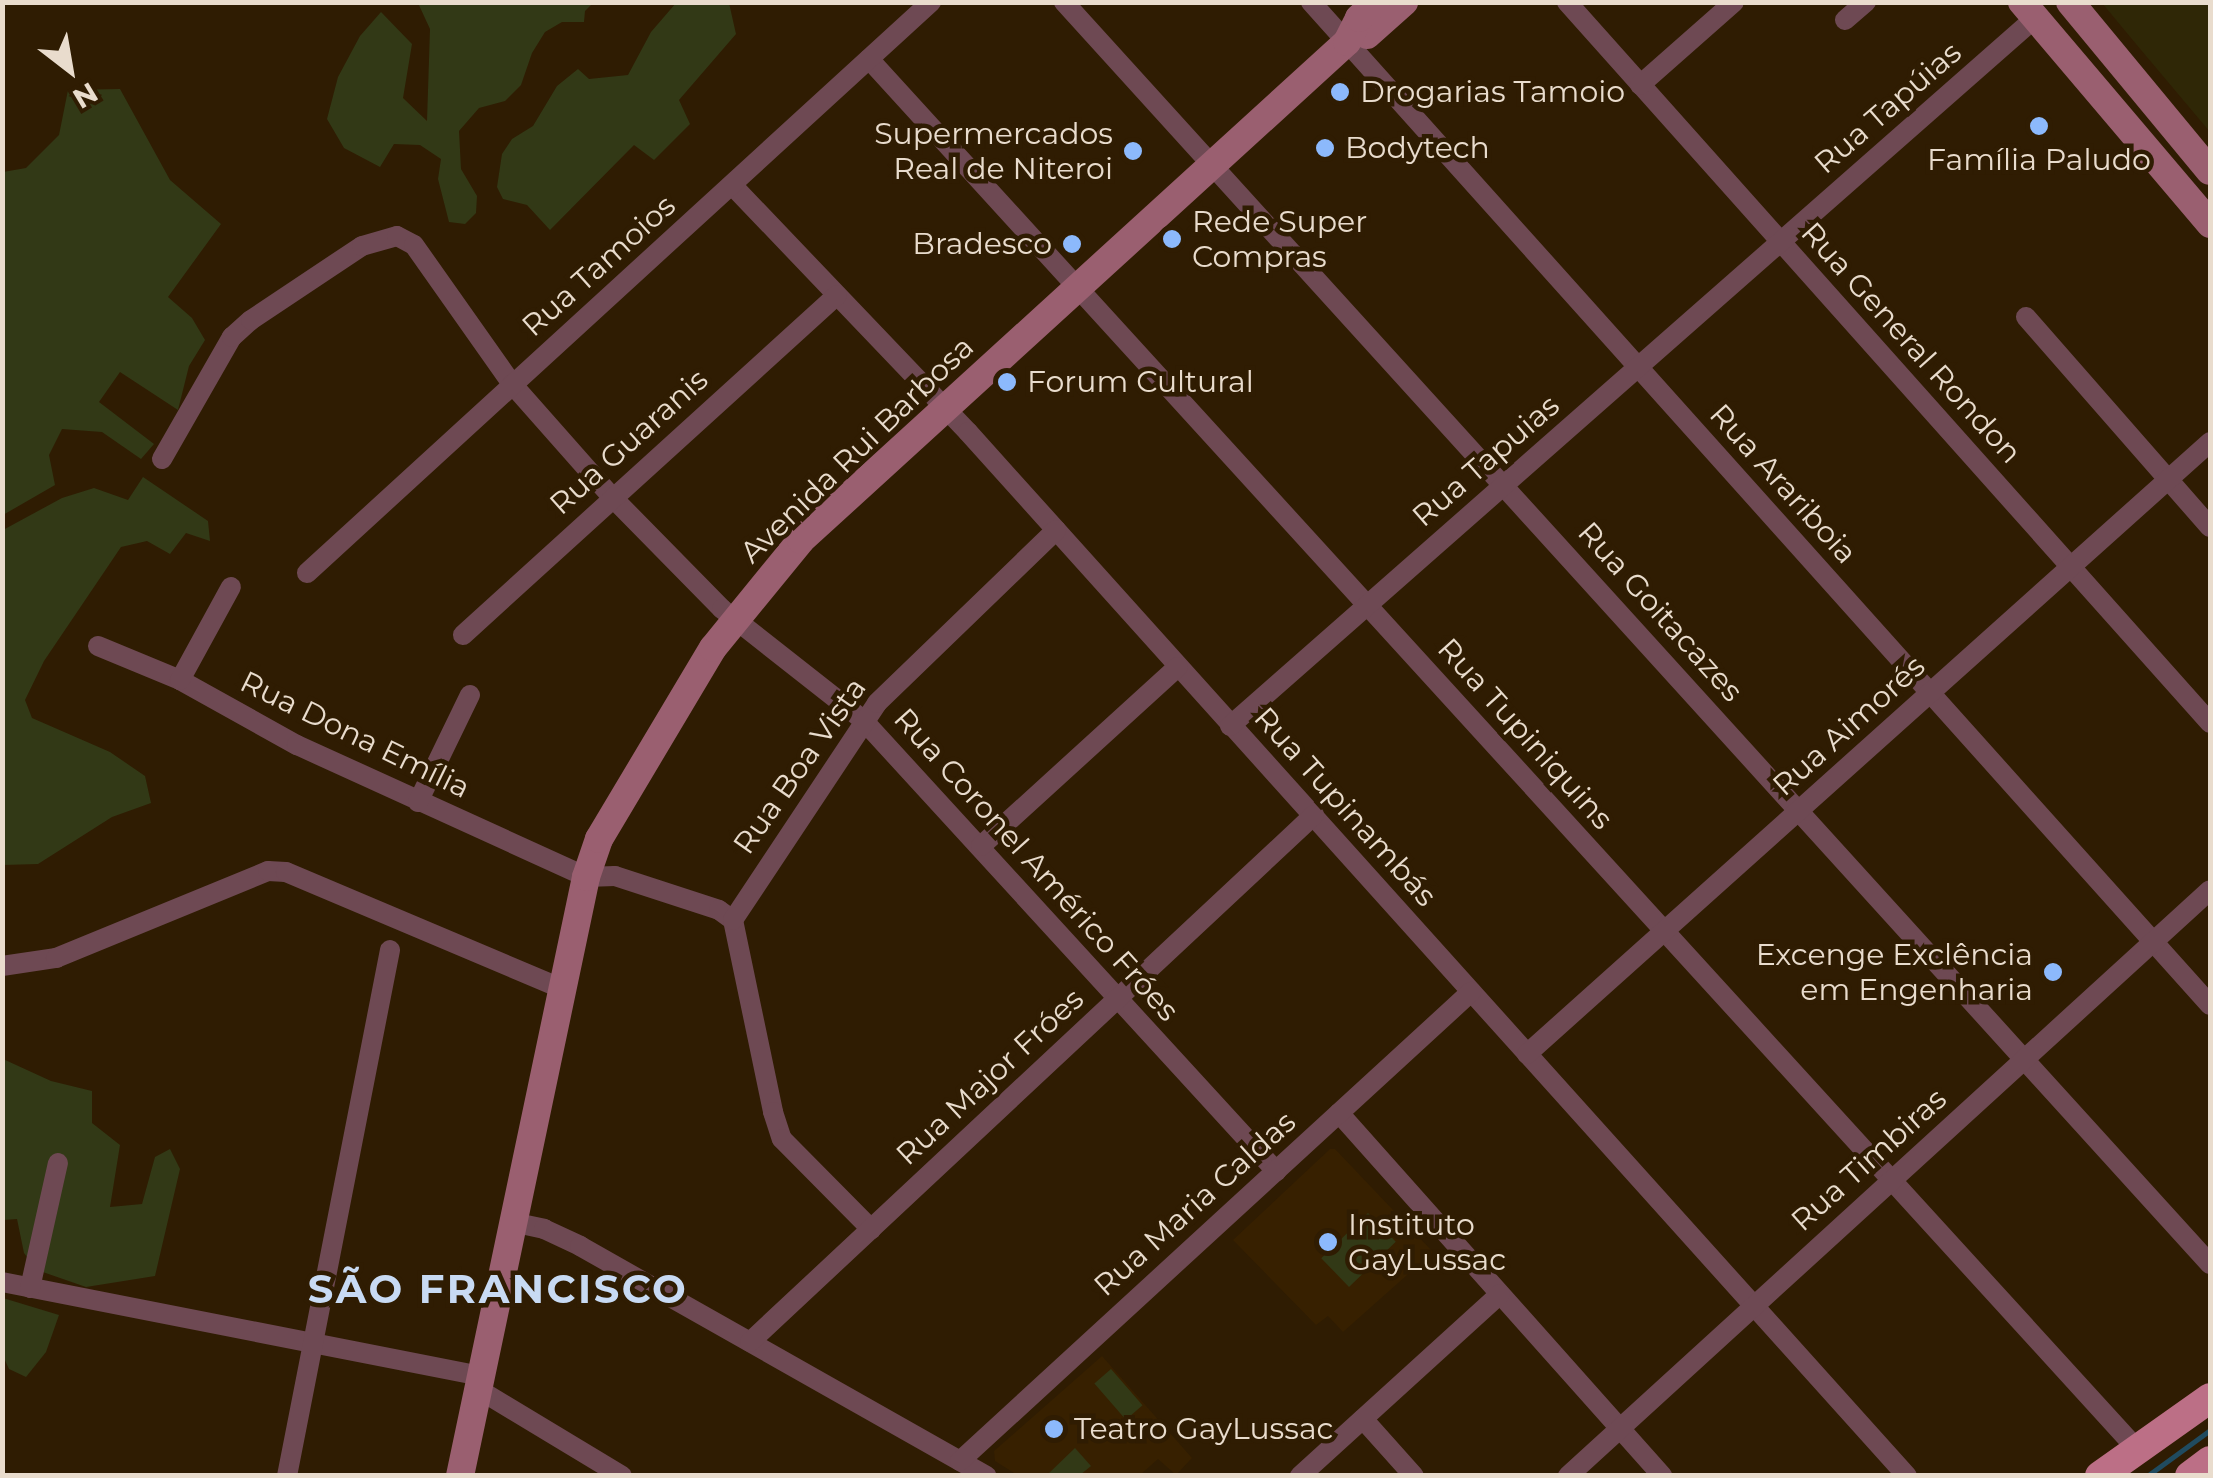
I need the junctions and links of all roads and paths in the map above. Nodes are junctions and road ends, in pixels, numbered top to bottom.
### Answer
1 (931, 2) edge
2 (1064, 2) edge
3 (1310, 2) edge
4 (1376, 2) edge
5 (1404, 2) edge
6 (1567, 2) edge
7 (1734, 2) edge
8 (1866, 2) edge
9 (2070, 2) edge
10 (2028, 10) edge
11 (1845, 20) dead end
12 (1347, 42) junction
13 (869, 58) junction
14 (1640, 85) junction
15 (1212, 165) junction
16 (2210, 171) edge
17 (733, 186) junction
18 (2210, 224) edge
19 (1781, 242) junction
20 (1077, 287) junction
21 (837, 294) junction
22 (2026, 317) dead end
23 (1638, 367) junction
24 (512, 384) junction
25 (945, 407) junction
26 (2210, 442) edge
27 (162, 459) dead end
28 (2170, 479) junction
29 (1504, 486) junction
30 (612, 497) junction
31 (2210, 527) edge
32 (1056, 530) junction
33 (2071, 567) junction
34 (307, 573) dead end
35 (231, 587) dead end
36 (1368, 606) junction
37 (734, 618) junction
38 (464, 635) dead end
39 (98, 646) dead end
40 (1178, 667) junction
41 (180, 680) junction
42 (1930, 693) junction
43 (470, 696) dead end
44 (864, 720) junction
45 (2210, 723) edge
46 (1230, 726) junction
47 (418, 802) junction
48 (1800, 810) junction
49 (1314, 815) junction
50 (981, 846) junction
51 (586, 877) junction
52 (2210, 890) edge
53 (733, 920) junction
54 (1664, 931) junction
55 (2154, 942) junction
56 (390, 950) dead end
57 (2, 966) edge
58 (560, 988) junction
59 (1471, 992) junction
60 (1118, 998) junction
61 (2210, 1005) edge
62 (1526, 1054) junction
63 (2024, 1060) junction
64 (1339, 1113) junction
65 (58, 1163) dead end
66 (1276, 1171) junction
67 (1892, 1180) junction
68 (512, 1222) junction
69 (870, 1229) junction
70 (2210, 1264) edge
71 (2, 1282) edge
72 (30, 1288) junction
73 (1500, 1294) junction
74 (1754, 1306) junction
75 (750, 1342) junction
76 (313, 1343) junction
77 (479, 1382) junction
78 (2210, 1398) edge
79 (1362, 1419) junction
80 (1620, 1428) junction
81 (2137, 1450) junction
82 (960, 1460) junction
83 (2210, 1461) edge
84 (287, 1476) edge
85 (460, 1476) edge
86 (622, 1476) edge
87 (986, 1476) edge
88 (1300, 1476) edge
89 (1414, 1476) edge
90 (1568, 1476) edge
91 (1662, 1476) edge
92 (1907, 1476) edge
93 (2100, 1476) edge
94 (2190, 1476) edge

1 - 13 street, Rua Tamoios
2 - 15 street, Rua Goitacazes
3 - 12 street, Rua Arariboia
4 - 12 main road, Avenida Rui Barbosa
5 - 12 main road, Avenida Rui Barbosa
6 - 14 street, Rua General Rondon
7 - 14 street
8 - 11 street
9 - 16 main road
10 - 18 main road
10 - 19 street, Rua Tapúias
12 - 15 main road, Avenida Rui Barbosa
12 - 23 street, Rua Arariboia
13 - 17 street, Rua Tamoios
13 - 20 street, Rua Tupiniquins
14 - 19 street, Rua General Rondon
15 - 20 main road, Avenida Rui Barbosa
15 - 29 street, Rua Goitacazes
17 - 21 street, Rua Tupinambás
17 - 24 street, Rua Tamoios
19 - 23 street, Rua Tapuias
19 - 33 street, Rua General Rondon
20 - 25 main road, Avenida Rui Barbosa
20 - 36 street, Rua Tupiniquins
21 - 25 street, Rua Tupinambás
21 - 30 street, Rua Guaranis
22 - 28 street
23 - 29 street, Rua Tapuias
23 - 42 street, Rua Arariboia
24 - 27 street, Rua Coronel Américo Fróes
24 - 30 street, Rua Coronel Américo Fróes
24 - 34 street, Rua Tamoios
25 - 32 street, Rua Tupinambás
25 - 37 main road, Avenida Rui Barbosa
26 - 28 street, Rua Aimorés
28 - 31 street
28 - 33 street, Rua Aimorés
29 - 36 street, Rua Tapuias
29 - 48 street, Rua Goitacazes
30 - 37 street, Rua Coronel Américo Fróes
30 - 38 street, Rua Guaranis
32 - 40 street, Rua Tupinambás
32 - 44 street, Rua Boa Vista
33 - 42 street, Rua Aimorés
33 - 45 street, Rua General Rondon
35 - 41 street
36 - 46 street, Rua Tapuias
36 - 54 street, Rua Tupiniquins
37 - 44 street, Rua Coronel Américo Fróes
37 - 51 main road, Avenida Rui Barbosa
39 - 41 street, Rua Dona Emília
40 - 46 street, Rua Tupinambás
40 - 50 street
41 - 47 street, Rua Dona Emília
42 - 48 street, Rua Aimorés
42 - 55 street, Rua Arariboia
43 - 47 street
44 - 50 street, Rua Coronel Américo Fróes
44 - 53 street, Rua Boa Vista
46 - 49 street, Rua Tupinambás
47 - 51 street, Rua Dona Emília
48 - 54 street, Rua Aimorés
48 - 63 street, Rua Goitacazes
49 - 59 street, Rua Tupinambás
49 - 60 street, Rua Major Fróes
50 - 60 street, Rua Coronel Américo Fróes
51 - 53 street, Rua Dona Emília
51 - 58 main road, Avenida Rui Barbosa
52 - 55 street, Rua Timbiras
53 - 69 street
54 - 62 street, Rua Aimorés
54 - 67 street, Rua Tupiniquins
55 - 61 street, Rua Arariboia
55 - 63 street, Rua Timbiras
56 - 76 street
57 - 58 street
58 - 68 main road, Avenida Rui Barbosa
59 - 62 street, Rua Tupinambás
59 - 64 street, Rua Maria Caldas
60 - 66 street, Rua Coronel Américo Fróes
60 - 69 street, Rua Major Fróes
62 - 74 street, Rua Tupinambás
63 - 67 street, Rua Timbiras
63 - 70 street, Rua Goitacazes
64 - 66 street, Rua Maria Caldas
64 - 73 street
65 - 72 street
66 - 82 street, Rua Maria Caldas
67 - 74 street, Rua Timbiras
67 - 81 street, Rua Tupiniquins
68 - 75 street
68 - 77 main road, Avenida Rui Barbosa
69 - 75 street, Rua Major Fróes
71 - 72 street
72 - 76 street
73 - 79 street
73 - 80 street
74 - 80 street, Rua Timbiras
74 - 92 street, Rua Tupinambás
75 - 82 street
76 - 77 street
76 - 84 street
77 - 85 main road, Avenida Rui Barbosa
77 - 86 street
78 - 81 main road
79 - 88 street
79 - 89 street
80 - 90 street, Rua Timbiras
80 - 91 street
81 - 93 main road
82 - 87 street
83 - 94 main road

